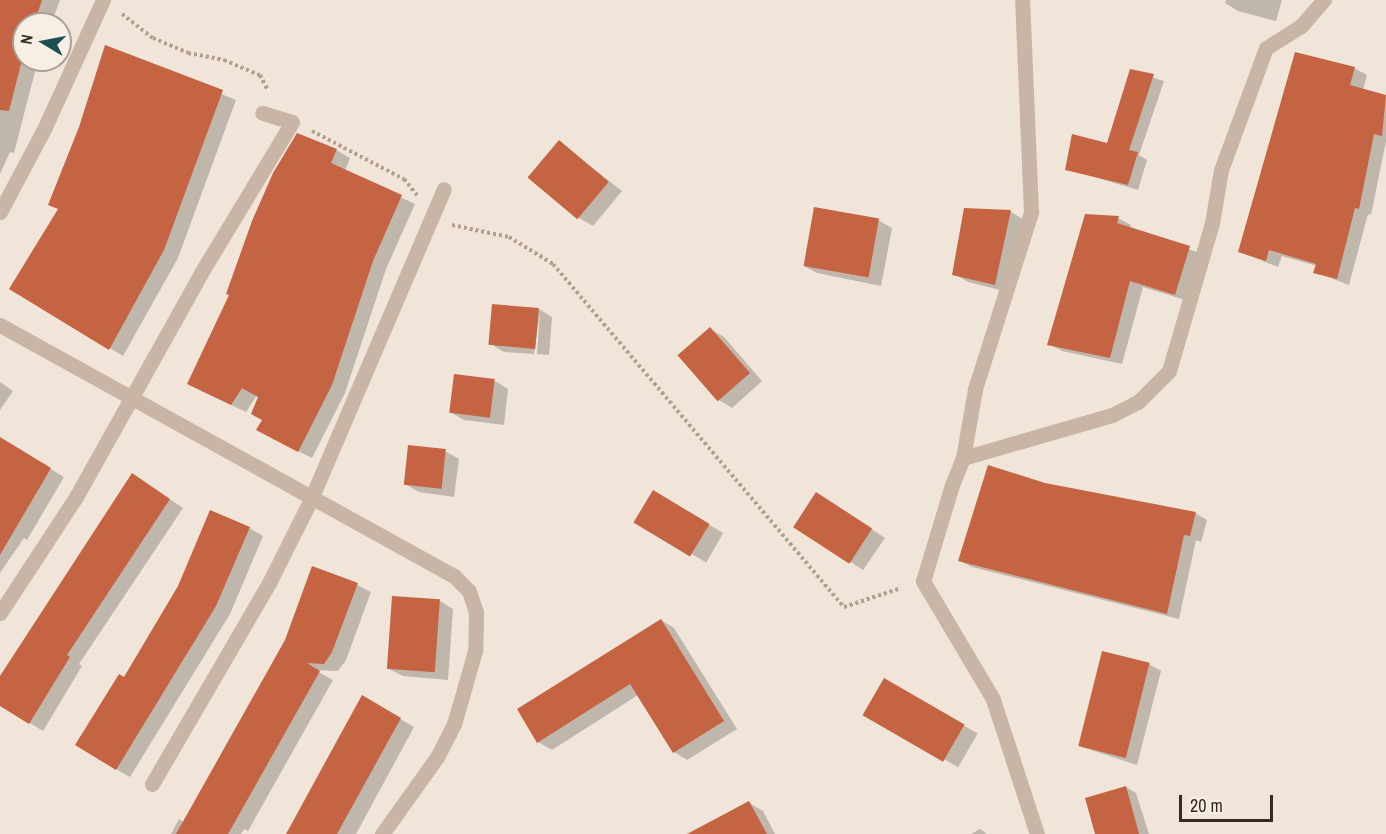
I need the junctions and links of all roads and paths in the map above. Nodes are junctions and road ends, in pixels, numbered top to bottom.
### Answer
1 (103, 0) edge
2 (1022, 0) edge
3 (1324, 0) edge
4 (262, 113) dead end
5 (444, 189) dead end
6 (0, 212) edge
7 (427, 226) junction
8 (0, 325) edge
9 (130, 399) junction
10 (963, 458) junction
11 (310, 499) junction
12 (923, 581) junction
13 (0, 613) edge
14 (152, 784) dead end
15 (382, 834) edge
16 (1037, 834) edge

1 - 6 street
2 - 10 street
3 - 10 street
4 - 9 street
5 - 7 street
7 - 11 street
7 - 12 path
8 - 9 street
9 - 11 street
9 - 13 street
10 - 12 street
11 - 14 street
11 - 15 street
12 - 16 street

